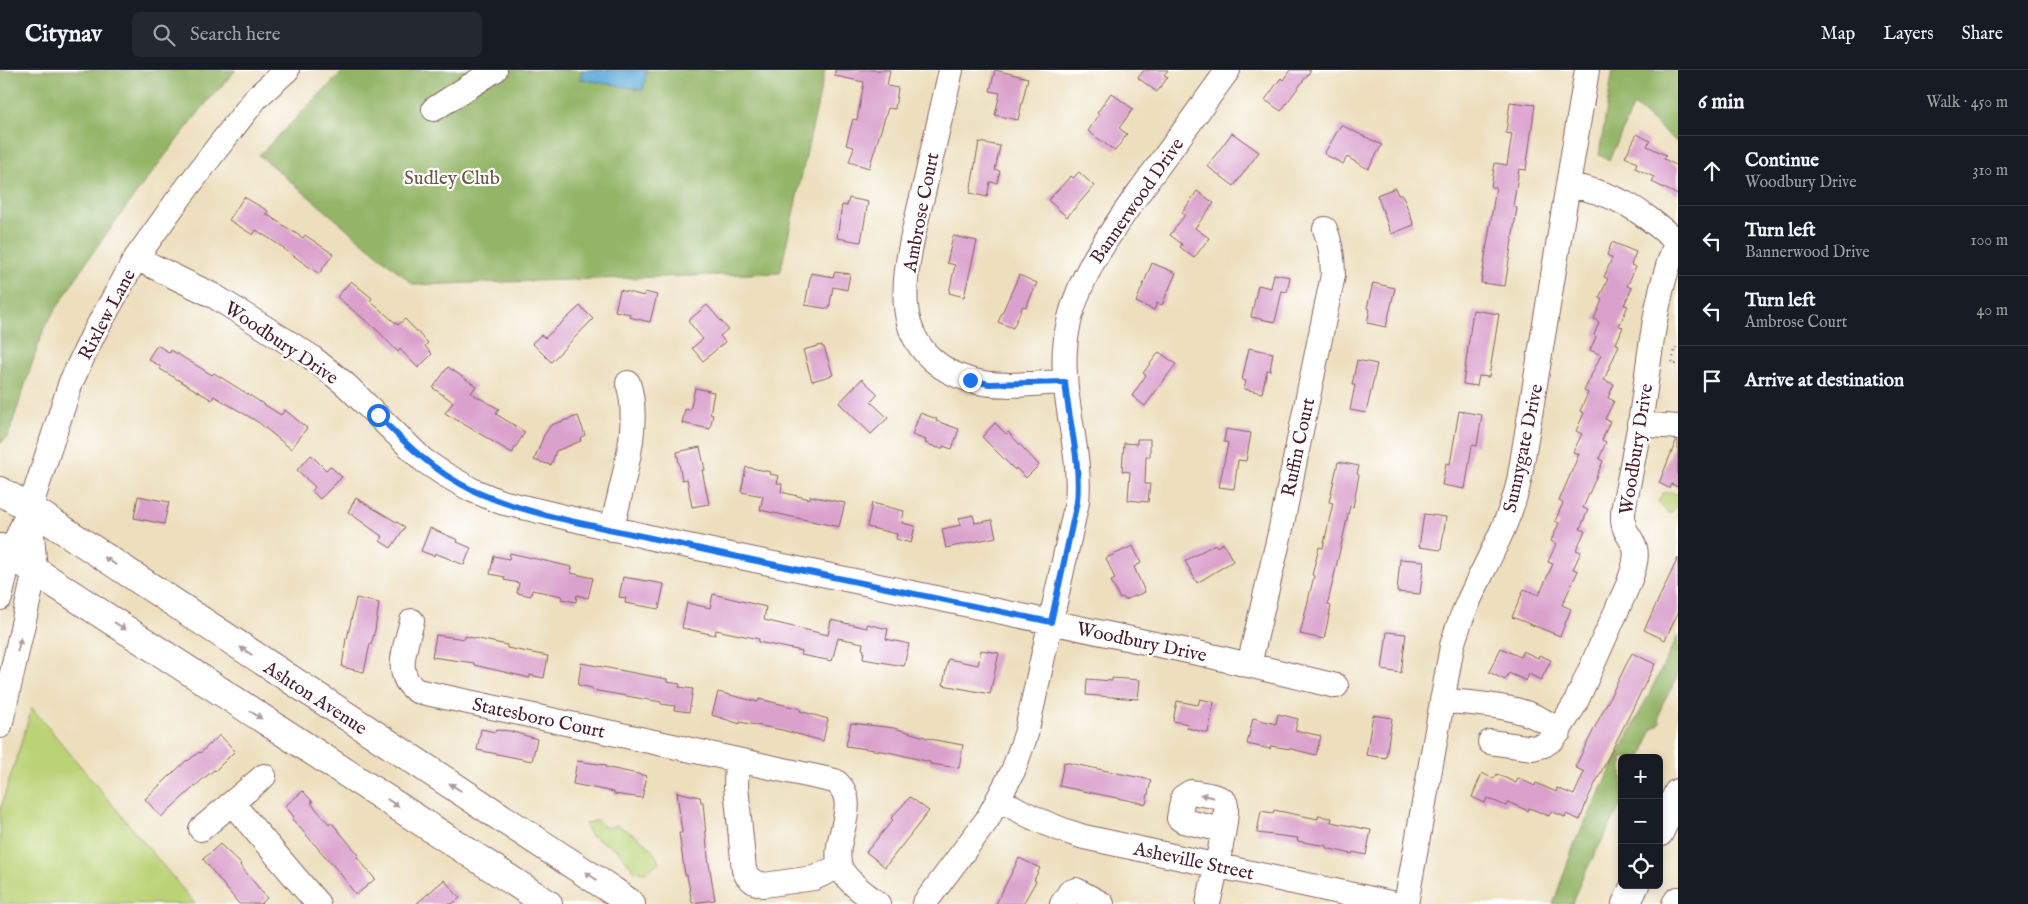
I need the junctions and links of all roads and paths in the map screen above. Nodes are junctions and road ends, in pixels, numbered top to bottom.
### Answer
1 (287, 70) edge
2 (495, 70) edge
3 (950, 70) edge
4 (1228, 70) edge
5 (1587, 70) edge
6 (434, 109) dead end
7 (1568, 185) junction
8 (1325, 229) dead end
9 (1677, 242) edge
10 (136, 258) junction
11 (1678, 349) edge
12 (1676, 364) dead end
13 (1065, 382) junction
14 (628, 383) dead end
15 (1640, 424) junction
16 (1678, 427) edge
17 (0, 491) edge
18 (30, 508) junction
19 (612, 529) junction
20 (5, 551) edge
21 (35, 571) junction
22 (0, 598) edge
23 (412, 621) dead end
24 (1051, 622) junction
25 (1248, 665) junction
26 (1336, 686) dead end
27 (1442, 700) junction
28 (0, 726) edge
29 (1559, 732) junction
30 (1490, 742) dead end
31 (737, 760) junction
32 (264, 776) dead end
33 (1678, 793) edge
34 (999, 799) junction
35 (232, 803) junction
36 (1663, 825) edge
37 (201, 829) dead end
38 (1223, 830) dead end
39 (1217, 865) junction
40 (840, 866) junction
41 (1633, 889) edge
42 (318, 904) edge
43 (548, 904) edge
44 (631, 904) edge
45 (878, 904) edge
46 (924, 904) edge
47 (1062, 904) edge
48 (1102, 904) edge
49 (1208, 904) edge
50 (1395, 904) edge
51 (1406, 904) edge
52 (1626, 904) edge

1 - 10 street, Rixlew Lane
2 - 6 street
3 - 13 street, Ambrose Court
4 - 13 street, Bannerwood Drive
5 - 7 street, Sunnygate Drive
7 - 9 street, Woodbury Drive
7 - 27 street, Sunnygate Drive
8 - 25 street, Ruffin Court
9 - 15 street, Woodbury Drive
10 - 18 street, Rixlew Lane
10 - 19 street, Woodbury Drive
11 - 12 path
13 - 24 street, Bannerwood Drive
14 - 19 street
15 - 16 street
15 - 29 street, Woodbury Drive
17 - 18 main road, Ashton Avenue
18 - 20 street, Rixlew Lane
18 - 21 street
44 -> 18 main road, Ashton Avenue
19 - 24 street, Woodbury Drive
20 - 21 main road
20 - 22 street, Rixlew Lane
28 -> 21 street
21 -> 43 main road
23 - 31 street, Statesboro Court
24 - 25 street, Woodbury Drive
24 - 34 street, Bannerwood Drive
25 - 26 street, Woodbury Drive
27 - 29 street
27 - 51 street, Sunnygate Drive
29 - 30 street
31 - 40 street, Statesboro Court
31 - 40 street
32 - 35 street
33 - 36 main road
34 - 39 street, Asheville Street
34 - 46 street, Bannerwood Drive
35 - 37 street
35 - 42 street
38 - 39 street
39 - 49 street
39 - 50 street, Asheville Street
40 - 45 street
41 - 52 main road
47 - 48 street

